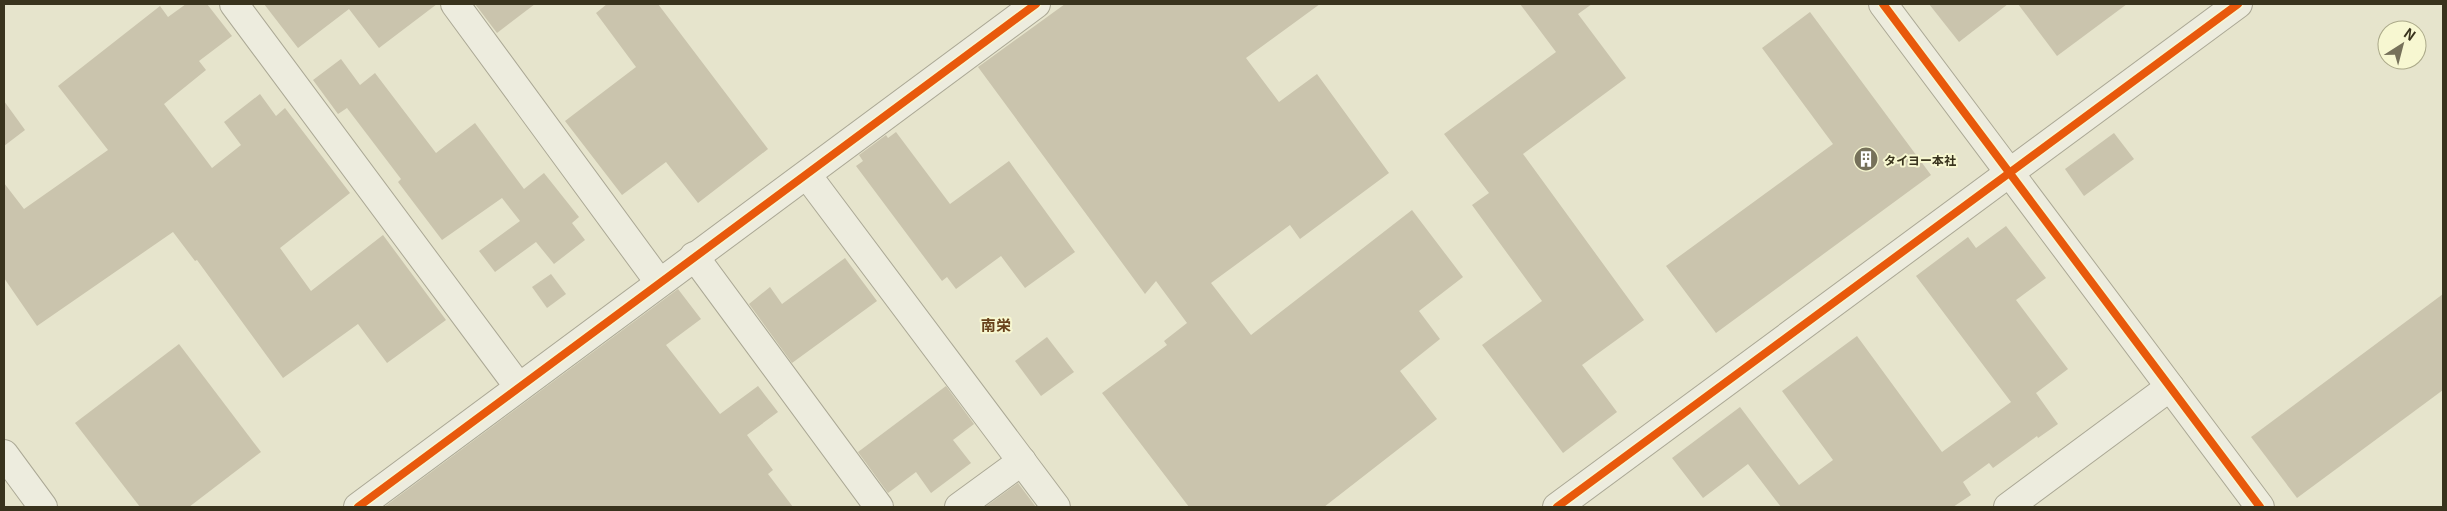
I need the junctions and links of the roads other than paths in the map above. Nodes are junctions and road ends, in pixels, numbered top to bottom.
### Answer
1 (234, 4) edge
2 (455, 4) edge
3 (1036, 4) edge
4 (1883, 4) edge
5 (2238, 4) edge
6 (2011, 174) junction
7 (807, 175) junction
8 (694, 256) junction
9 (659, 282) junction
10 (518, 386) junction
11 (2170, 387) junction
12 (4, 454) edge
13 (1022, 461) junction
14 (1566, 505) edge
15 (44, 507) edge
16 (358, 507) edge
17 (879, 507) edge
18 (959, 507) edge
19 (1056, 507) edge
20 (2008, 507) edge
21 (2260, 507) edge

1 - 10 street
2 - 9 street
3 - 7 street
4 - 6 street
5 - 6 street
6 - 11 street
6 - 14 street
7 - 8 street
7 - 13 street
8 - 9 street
8 - 17 street
9 - 10 street
10 - 16 street
11 - 20 street
11 - 21 street
12 - 15 street
13 - 18 street
13 - 19 street

